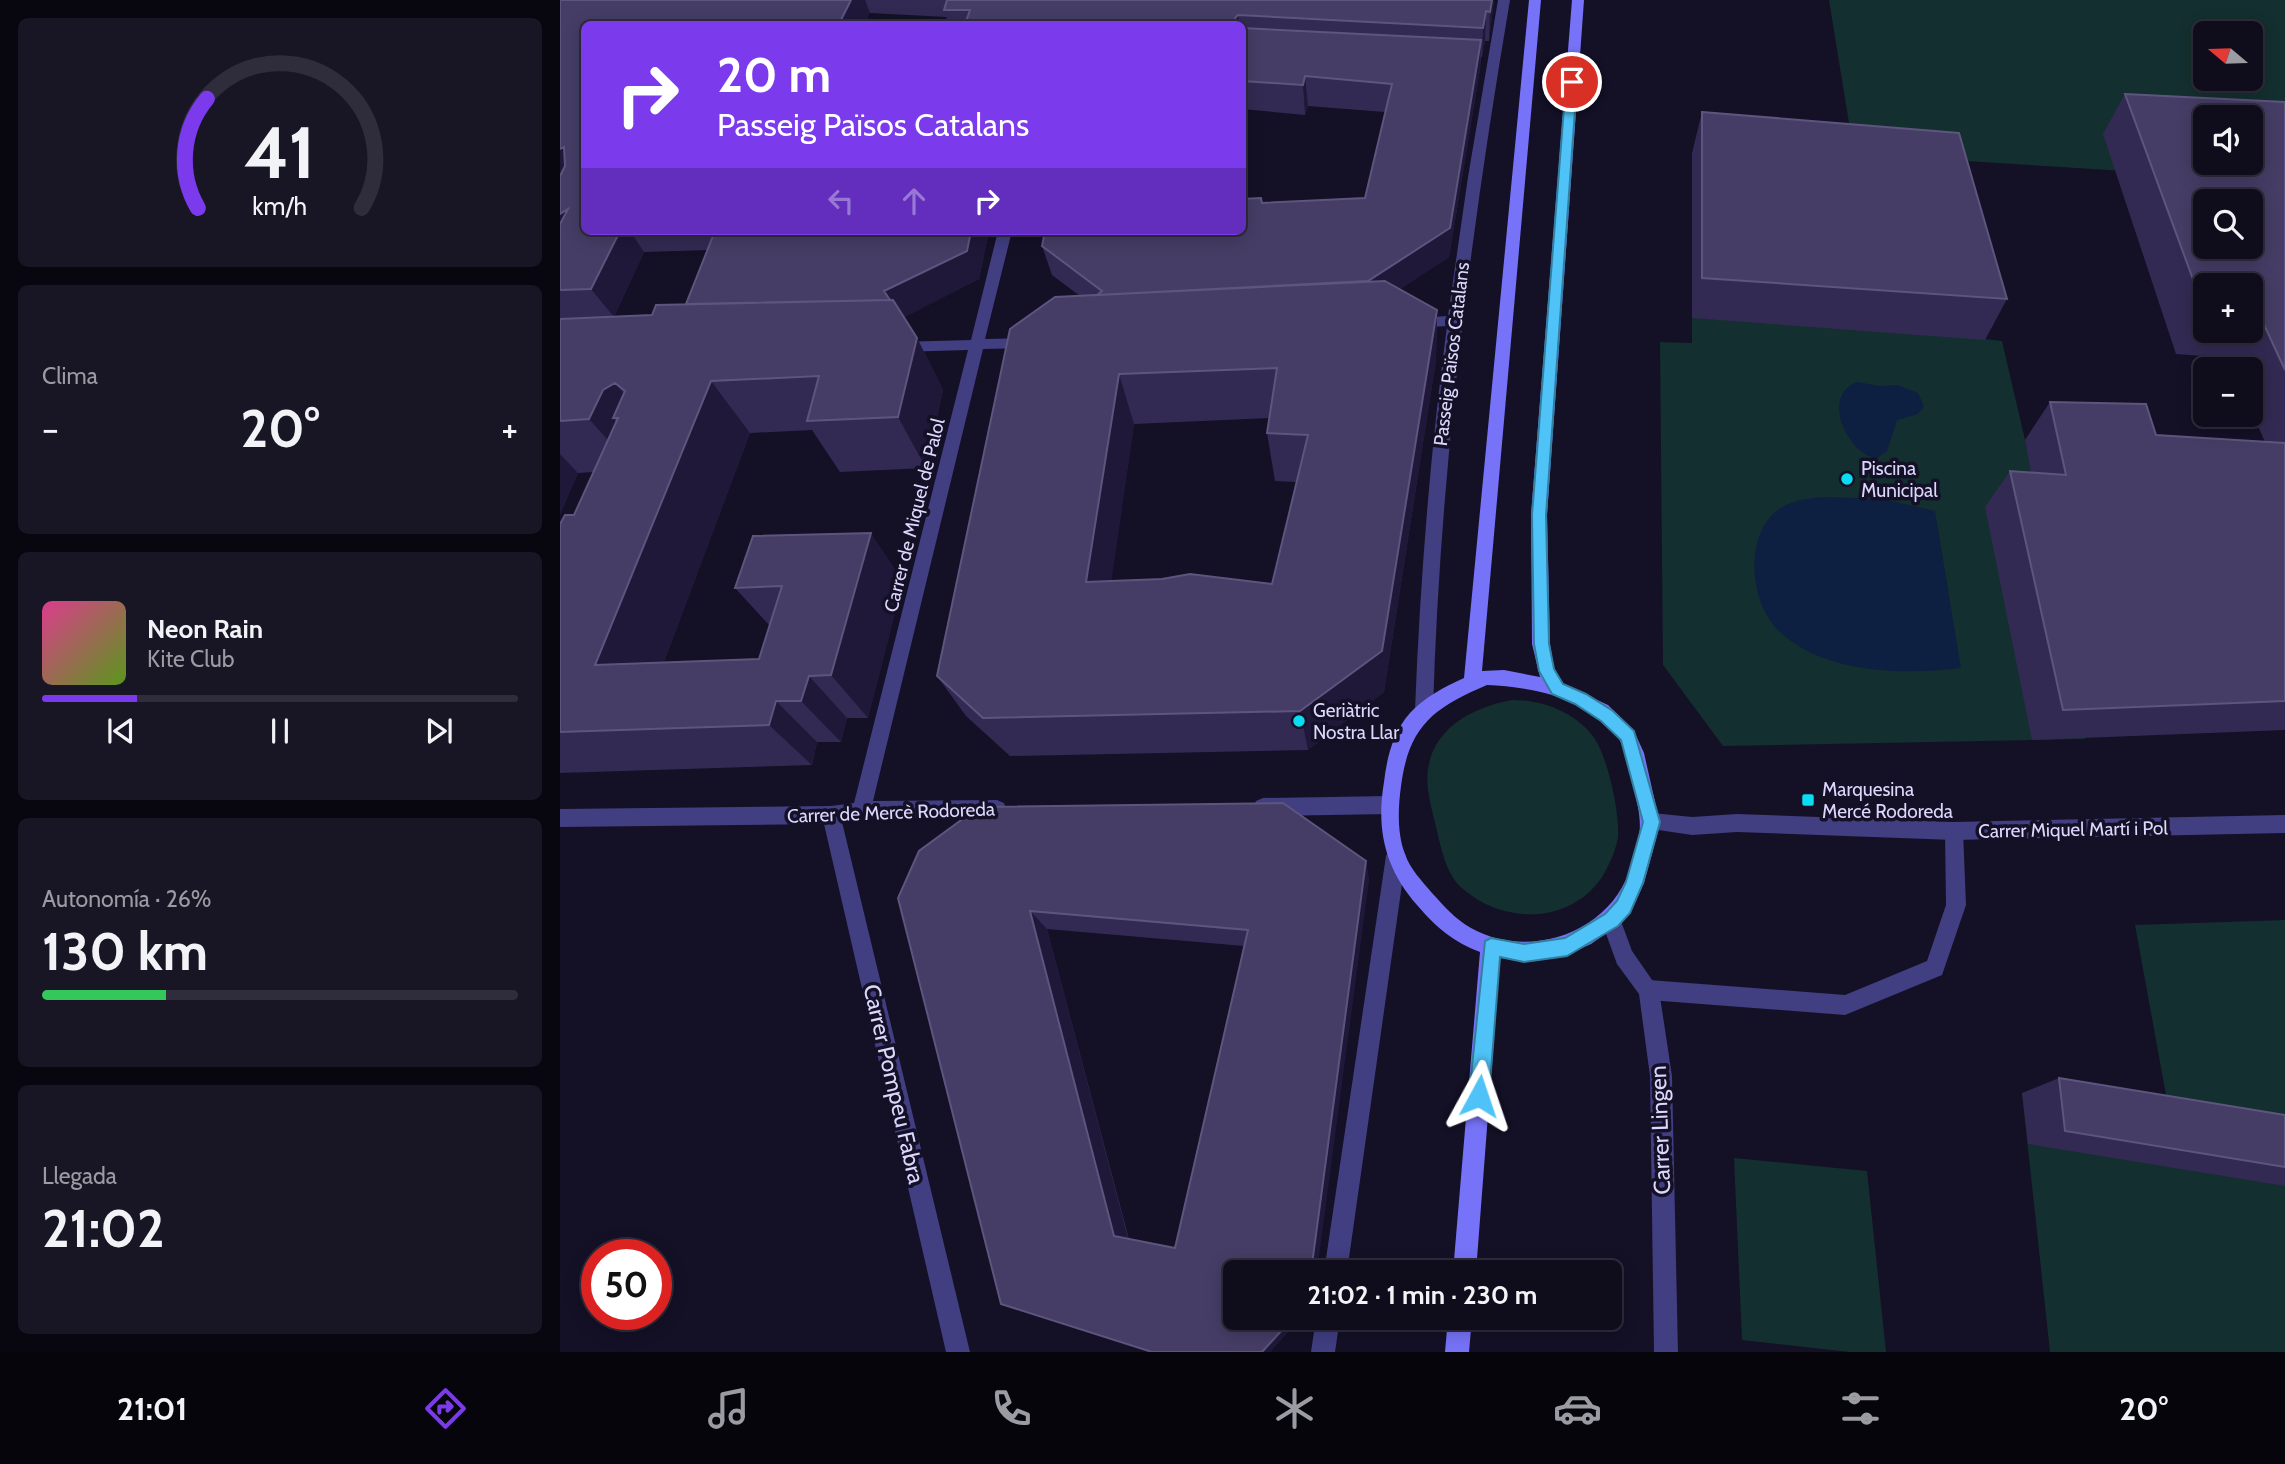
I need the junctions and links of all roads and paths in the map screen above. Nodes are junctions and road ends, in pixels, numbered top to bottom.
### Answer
1 (1504, 0) edge
2 (1535, 0) edge
3 (1578, 0) edge
4 (1004, 235) edge
5 (1453, 321) junction
6 (1400, 324) edge
7 (1046, 342) edge
8 (978, 345) junction
9 (878, 347) edge
10 (1472, 683) junction
11 (1557, 689) junction
12 (1424, 710) junction
13 (1389, 805) junction
14 (1247, 807) edge
15 (1012, 809) edge
16 (862, 810) junction
17 (831, 815) junction
18 (560, 818) edge
19 (1652, 822) junction
20 (2285, 824) edge
21 (1954, 831) junction
22 (1396, 856) junction
23 (1611, 920) junction
24 (1491, 947) junction
25 (1649, 989) junction
26 (1337, 1260) edge
27 (1465, 1260) edge
28 (1326, 1330) edge
29 (1459, 1330) edge
30 (958, 1352) edge
31 (1323, 1352) edge
32 (1457, 1352) edge
33 (1666, 1352) edge

1 - 5 street, Passeig Països Catalans
2 - 10 main road
3 - 11 main road
4 - 8 street, Carrer de Miquel de Palol
5 - 6 street
5 - 12 street, Passeig Països Catalans
7 - 8 street
8 - 9 street
8 - 16 street, Carrer de Miquel de Palol
10 - 11 main road
10 - 12 main road
11 - 19 main road
12 - 13 main road
13 - 14 street
13 - 22 main road
15 - 16 street, Carrer de Mercè Rodoreda
16 - 17 street, Carrer de Mercè Rodoreda
17 - 18 street, Carrer de Mercè Rodoreda
17 - 30 street, Carrer Pompeu Fabra
19 - 21 street, Carrer Miquel Martí i Pol
19 - 23 main road
20 - 21 street, Carrer Miquel Martí i Pol
21 - 25 street
22 - 24 main road
22 - 26 street
23 - 24 main road
23 - 25 street
24 - 27 main road
25 - 33 street, Carrer Lingen
28 - 31 street
29 - 32 main road

